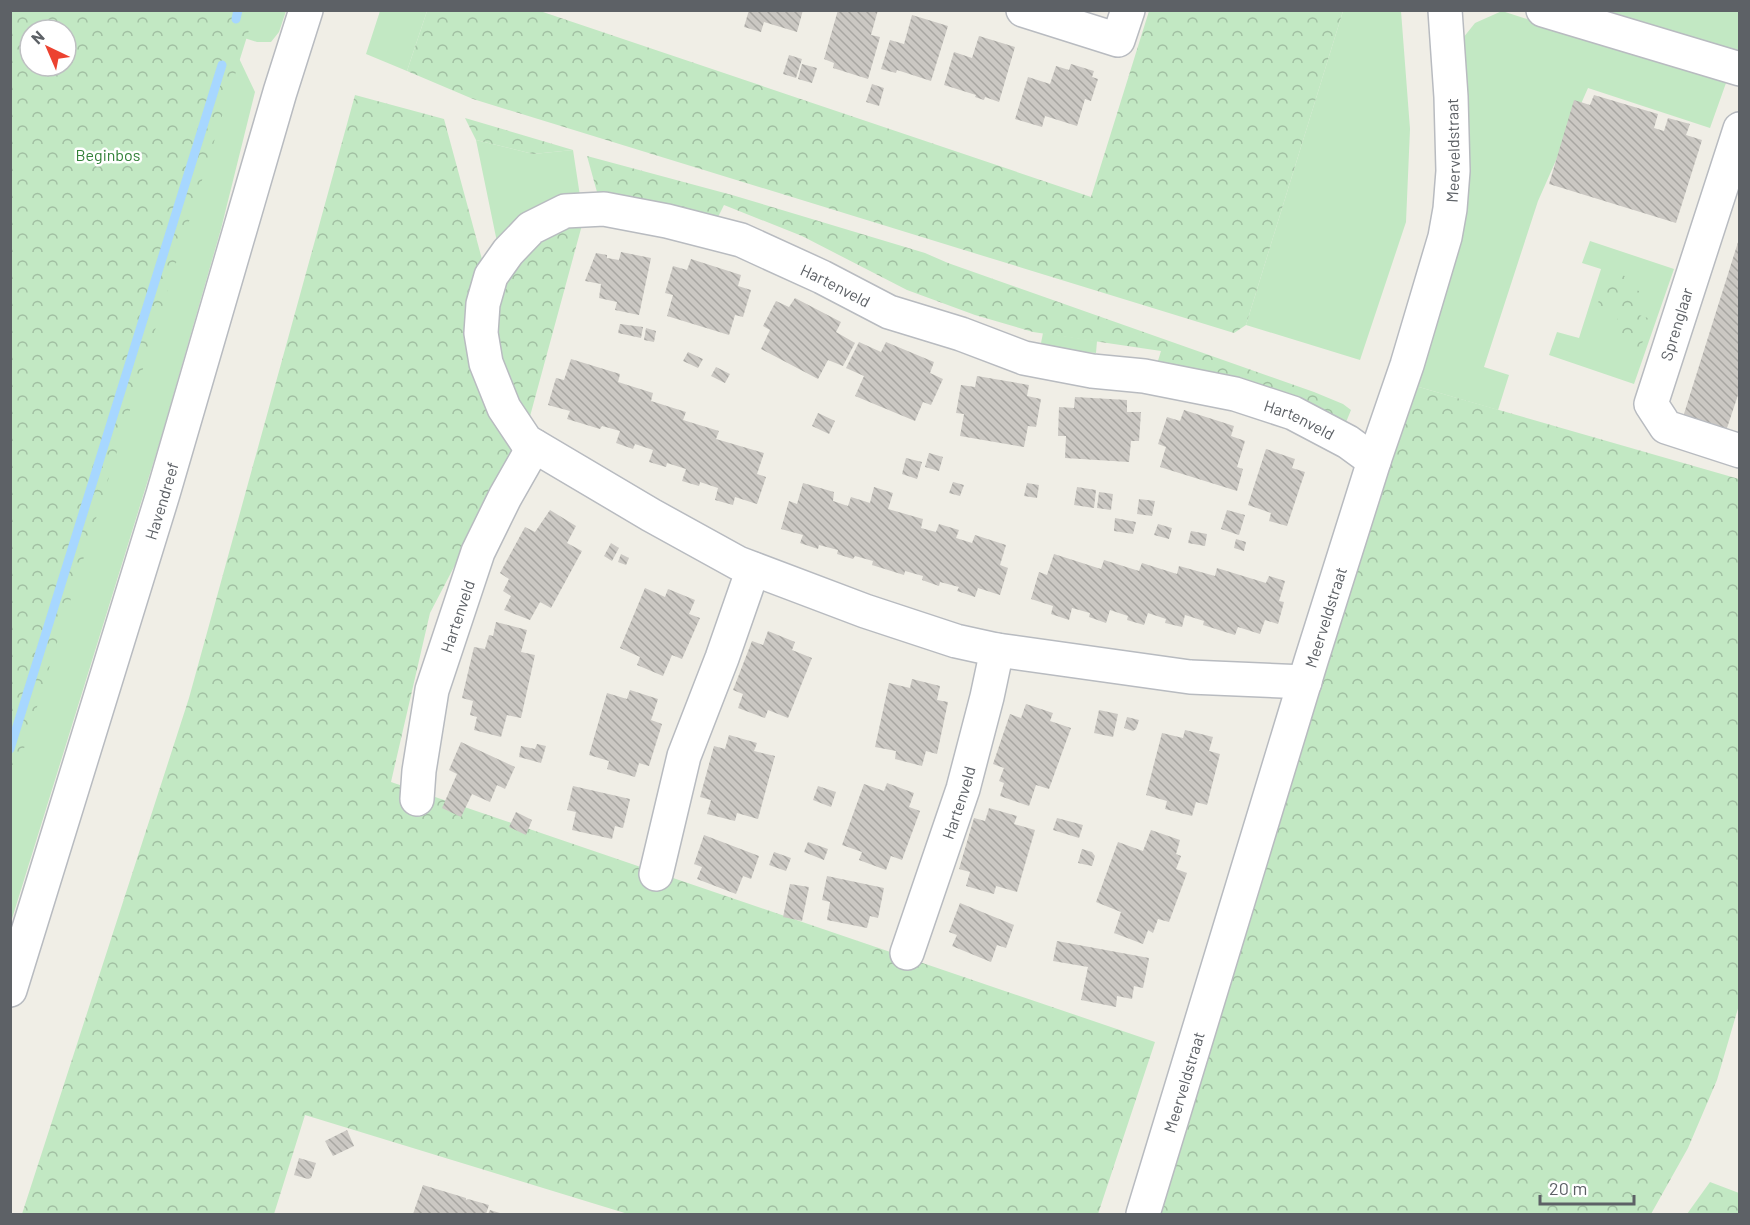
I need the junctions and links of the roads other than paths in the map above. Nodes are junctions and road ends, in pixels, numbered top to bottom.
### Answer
1 (306, 10) edge
2 (1023, 10) edge
3 (1128, 10) edge
4 (1445, 10) edge
5 (1542, 10) edge
6 (1740, 69) edge
7 (1738, 140) edge
8 (534, 446) junction
9 (1740, 451) edge
10 (1374, 461) junction
11 (753, 569) junction
12 (997, 650) junction
13 (1305, 682) junction
14 (417, 799) dead end
15 (656, 874) dead end
16 (907, 953) dead end
17 (10, 990) edge
18 (1143, 1215) edge

1 - 17 street, Havendreef
2 - 3 street
4 - 10 street, Meerveldstraat
5 - 6 street
7 - 9 street, Sprenglaar
8 - 10 street, Hartenveld
8 - 11 street, Hartenveld
8 - 14 street, Hartenveld
10 - 13 street, Meerveldstraat
11 - 12 street, Hartenveld
11 - 15 street
12 - 13 street, Hartenveld
12 - 16 street, Hartenveld
13 - 18 street, Meerveldstraat

